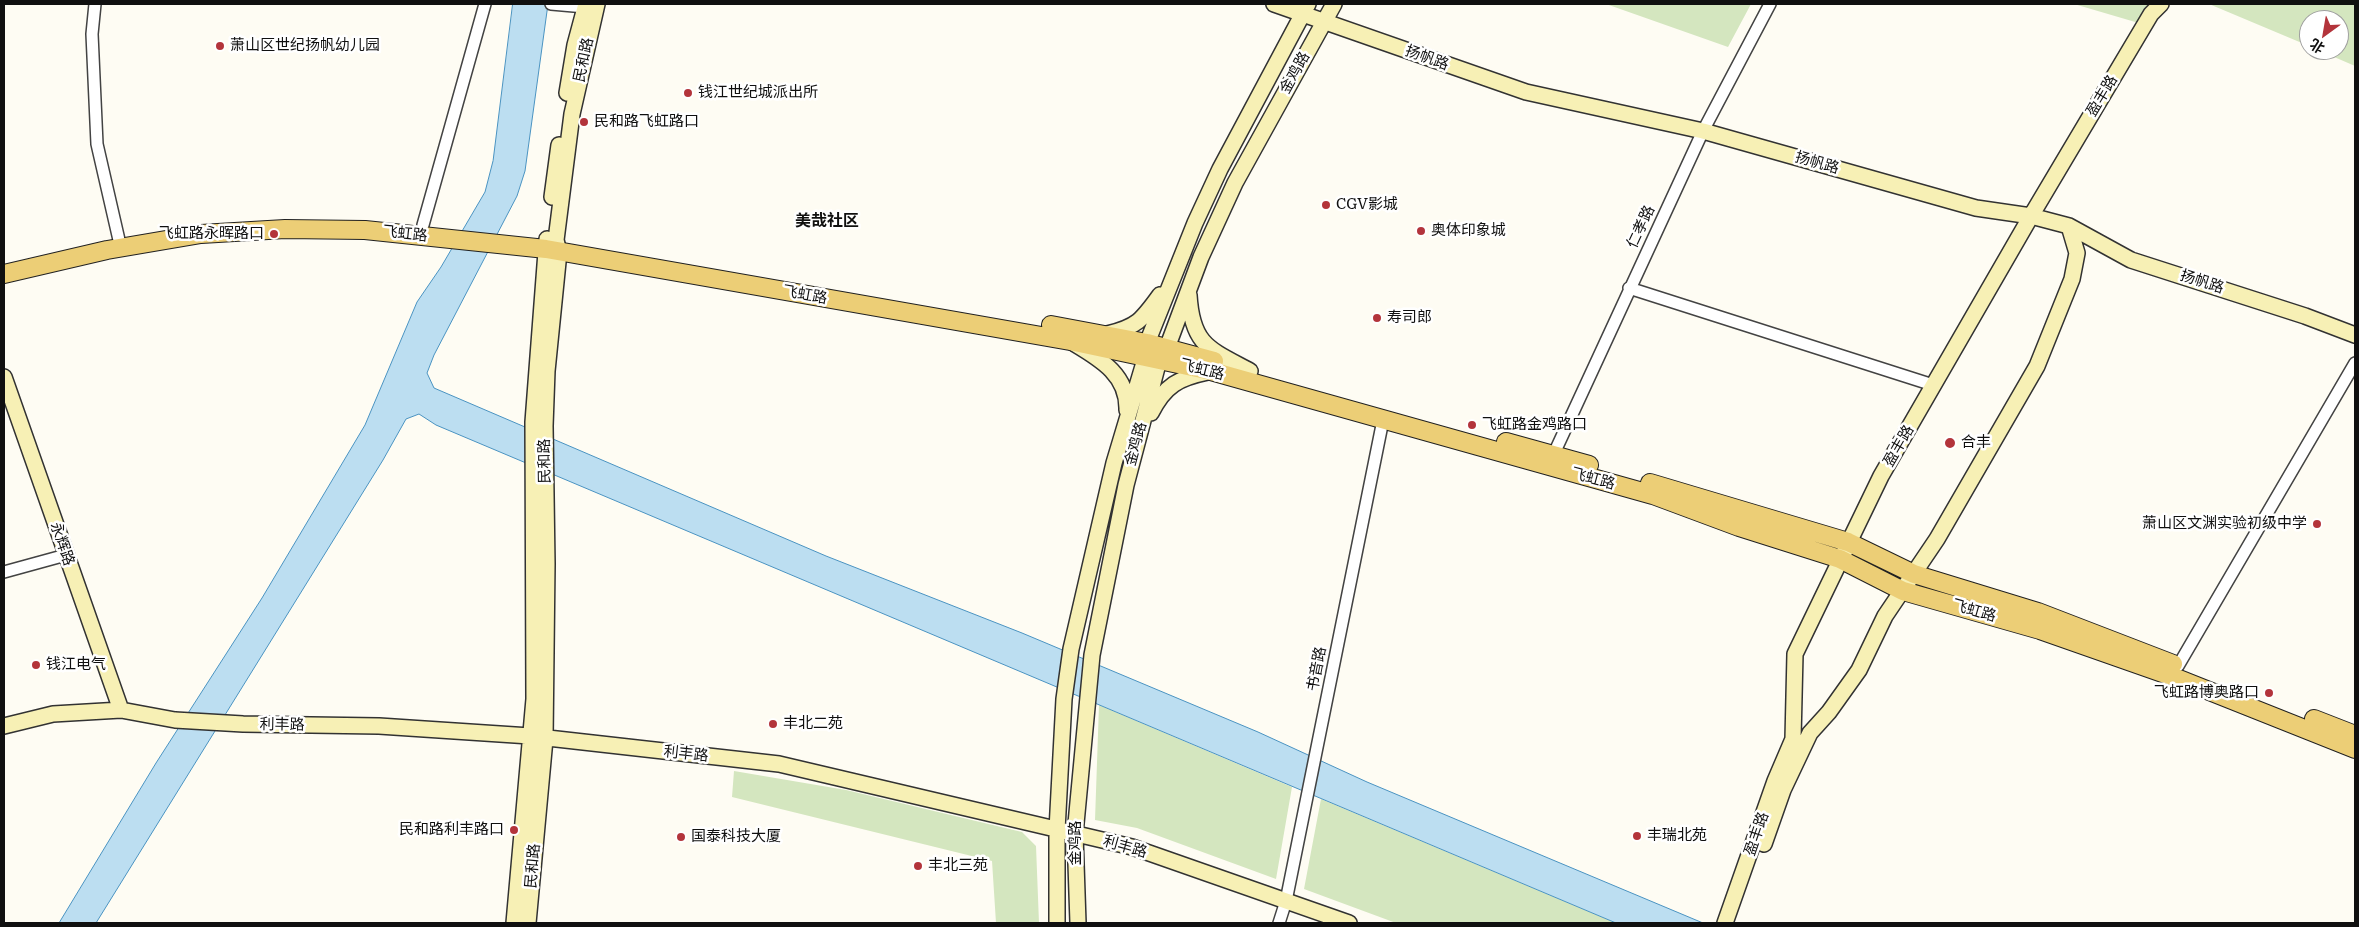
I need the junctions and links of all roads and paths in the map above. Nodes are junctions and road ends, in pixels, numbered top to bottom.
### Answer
1 (94, 4) edge
2 (486, 4) edge
3 (1274, 4) edge
4 (1334, 4) edge
5 (1770, 4) edge
6 (2161, 4) edge
7 (556, 5) edge
8 (589, 5) edge
9 (1304, 9) edge
10 (1323, 21) junction
11 (1703, 131) junction
12 (2031, 216) junction
13 (423, 225) junction
14 (2069, 226) junction
15 (455, 234) junction
16 (120, 240) junction
17 (552, 246) junction
18 (4, 268) edge
19 (4, 274) edge
20 (1174, 276) junction
21 (1629, 288) junction
22 (1189, 289) junction
23 (1106, 334) junction
24 (2355, 335) edge
25 (1070, 340) junction
26 (1155, 352) junction
27 (2355, 363) edge
28 (1211, 371) junction
29 (1250, 371) junction
30 (4, 377) edge
31 (1933, 385) junction
32 (1383, 420) junction
33 (1126, 424) junction
34 (1137, 441) junction
35 (1551, 461) junction
36 (1848, 542) junction
37 (66, 555) junction
38 (1840, 559) junction
39 (4, 572) edge
40 (1914, 574) junction
41 (1903, 591) junction
42 (2178, 666) junction
43 (121, 710) junction
44 (4, 726) edge
45 (2355, 735) edge
46 (530, 736) junction
47 (545, 738) junction
48 (2355, 749) edge
49 (1057, 830) junction
50 (1075, 834) junction
51 (1286, 901) junction
52 (514, 923) edge
53 (528, 923) edge
54 (1057, 923) edge
55 (1078, 923) edge
56 (1279, 923) edge
57 (1349, 923) edge
58 (1725, 923) edge
59 (1735, 923) edge

1 - 16 street
2 - 13 street
3 - 9 main road, 扬帆路
4 - 10 main road, 金鸡路
5 - 11 street, 仁孝路
6 - 12 main road, 盈丰路
7 - 8 street
8 - 17 main road, 民和路
9 - 10 main road, 扬帆路
9 - 20 main road, 金鸡路
10 - 11 main road, 扬帆路
10 - 22 main road, 金鸡路
11 - 12 main road, 扬帆路
11 - 21 street, 仁孝路
12 - 14 main road, 扬帆路
12 - 31 main road, 盈丰路
13 - 15 main road, 飞虹路
13 - 16 main road, 飞虹路
14 - 24 main road, 扬帆路
14 - 40 main road, 盈丰路
15 - 17 main road, 飞虹路
15 - 19 main road, 飞虹路
16 - 18 main road, 飞虹路
17 - 23 main road, 飞虹路
17 - 25 main road, 飞虹路
17 - 46 main road, 民和路
17 - 47 main road, 民和路
20 - 23 main road
20 - 26 main road, 金鸡路
21 - 31 street
21 - 35 street, 仁孝路
22 - 26 main road, 金鸡路
22 - 29 main road
23 - 26 main road, 飞虹路
25 - 26 main road, 飞虹路
25 - 33 main road
26 - 28 main road, 飞虹路
26 - 29 main road, 飞虹路
26 - 33 main road, 金鸡路
26 - 34 main road, 金鸡路
27 - 42 street
28 - 32 main road, 飞虹路
28 - 34 main road
29 - 35 main road, 飞虹路
30 - 37 main road, 永辉路
31 - 36 main road, 盈丰路
32 - 35 main road, 飞虹路
32 - 51 street, 书音路
33 - 49 main road, 金鸡路
34 - 50 main road, 金鸡路
35 - 36 main road, 飞虹路
35 - 38 main road, 飞虹路
36 - 38 main road, 盈丰路
36 - 40 main road, 飞虹路
37 - 39 street
37 - 43 main road, 永辉路
38 - 41 main road, 飞虹路
38 - 58 main road, 盈丰路
40 - 41 main road, 盈丰路
40 - 42 main road, 飞虹路
41 - 48 main road, 飞虹路
41 - 59 main road, 盈丰路
42 - 45 main road, 飞虹路
43 - 44 main road, 利丰路
43 - 46 main road, 利丰路
46 - 47 main road, 利丰路
46 - 52 main road, 民和路
47 - 49 main road, 利丰路
47 - 53 main road, 民和路
49 - 50 main road, 利丰路
49 - 54 main road, 金鸡路
50 - 51 main road, 利丰路
50 - 55 main road, 金鸡路
51 - 56 street, 书音路
51 - 57 main road, 利丰路

